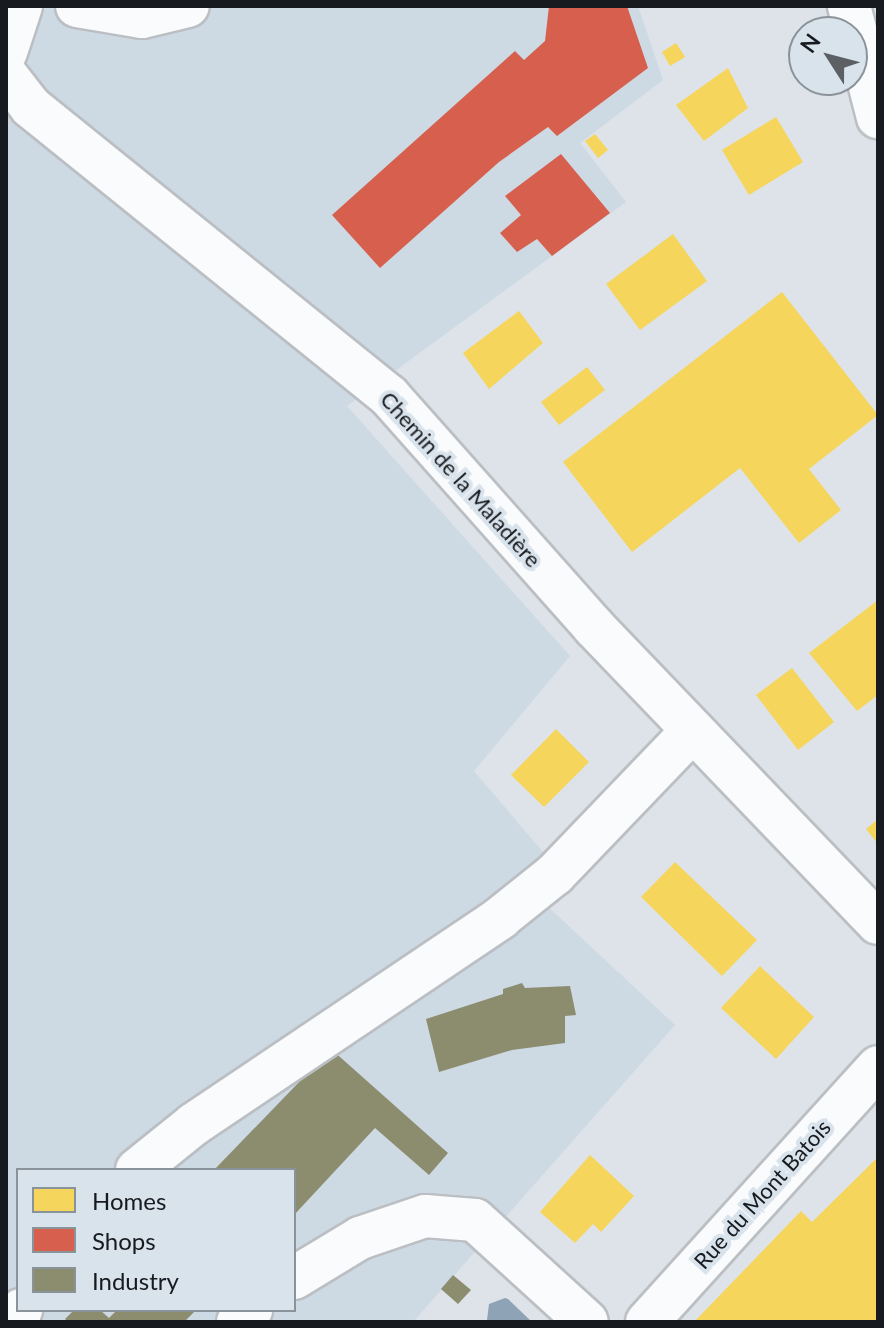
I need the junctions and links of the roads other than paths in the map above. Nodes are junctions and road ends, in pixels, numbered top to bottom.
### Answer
1 (21, 6) edge
2 (77, 6) edge
3 (188, 6) edge
4 (849, 6) edge
5 (6, 52) edge
6 (6, 75) edge
7 (878, 117) edge
8 (693, 730) junction
9 (878, 923) edge
10 (878, 1067) edge
11 (139, 1168) edge
12 (296, 1277) edge
13 (587, 1322) edge
14 (647, 1322) edge

1 - 5 street
2 - 3 street
4 - 7 street
6 - 8 street, Chemin de la Maladière
8 - 9 street, Chemin de la Maladière
8 - 11 street
10 - 14 street, Rue du Mont Batois
12 - 13 street

